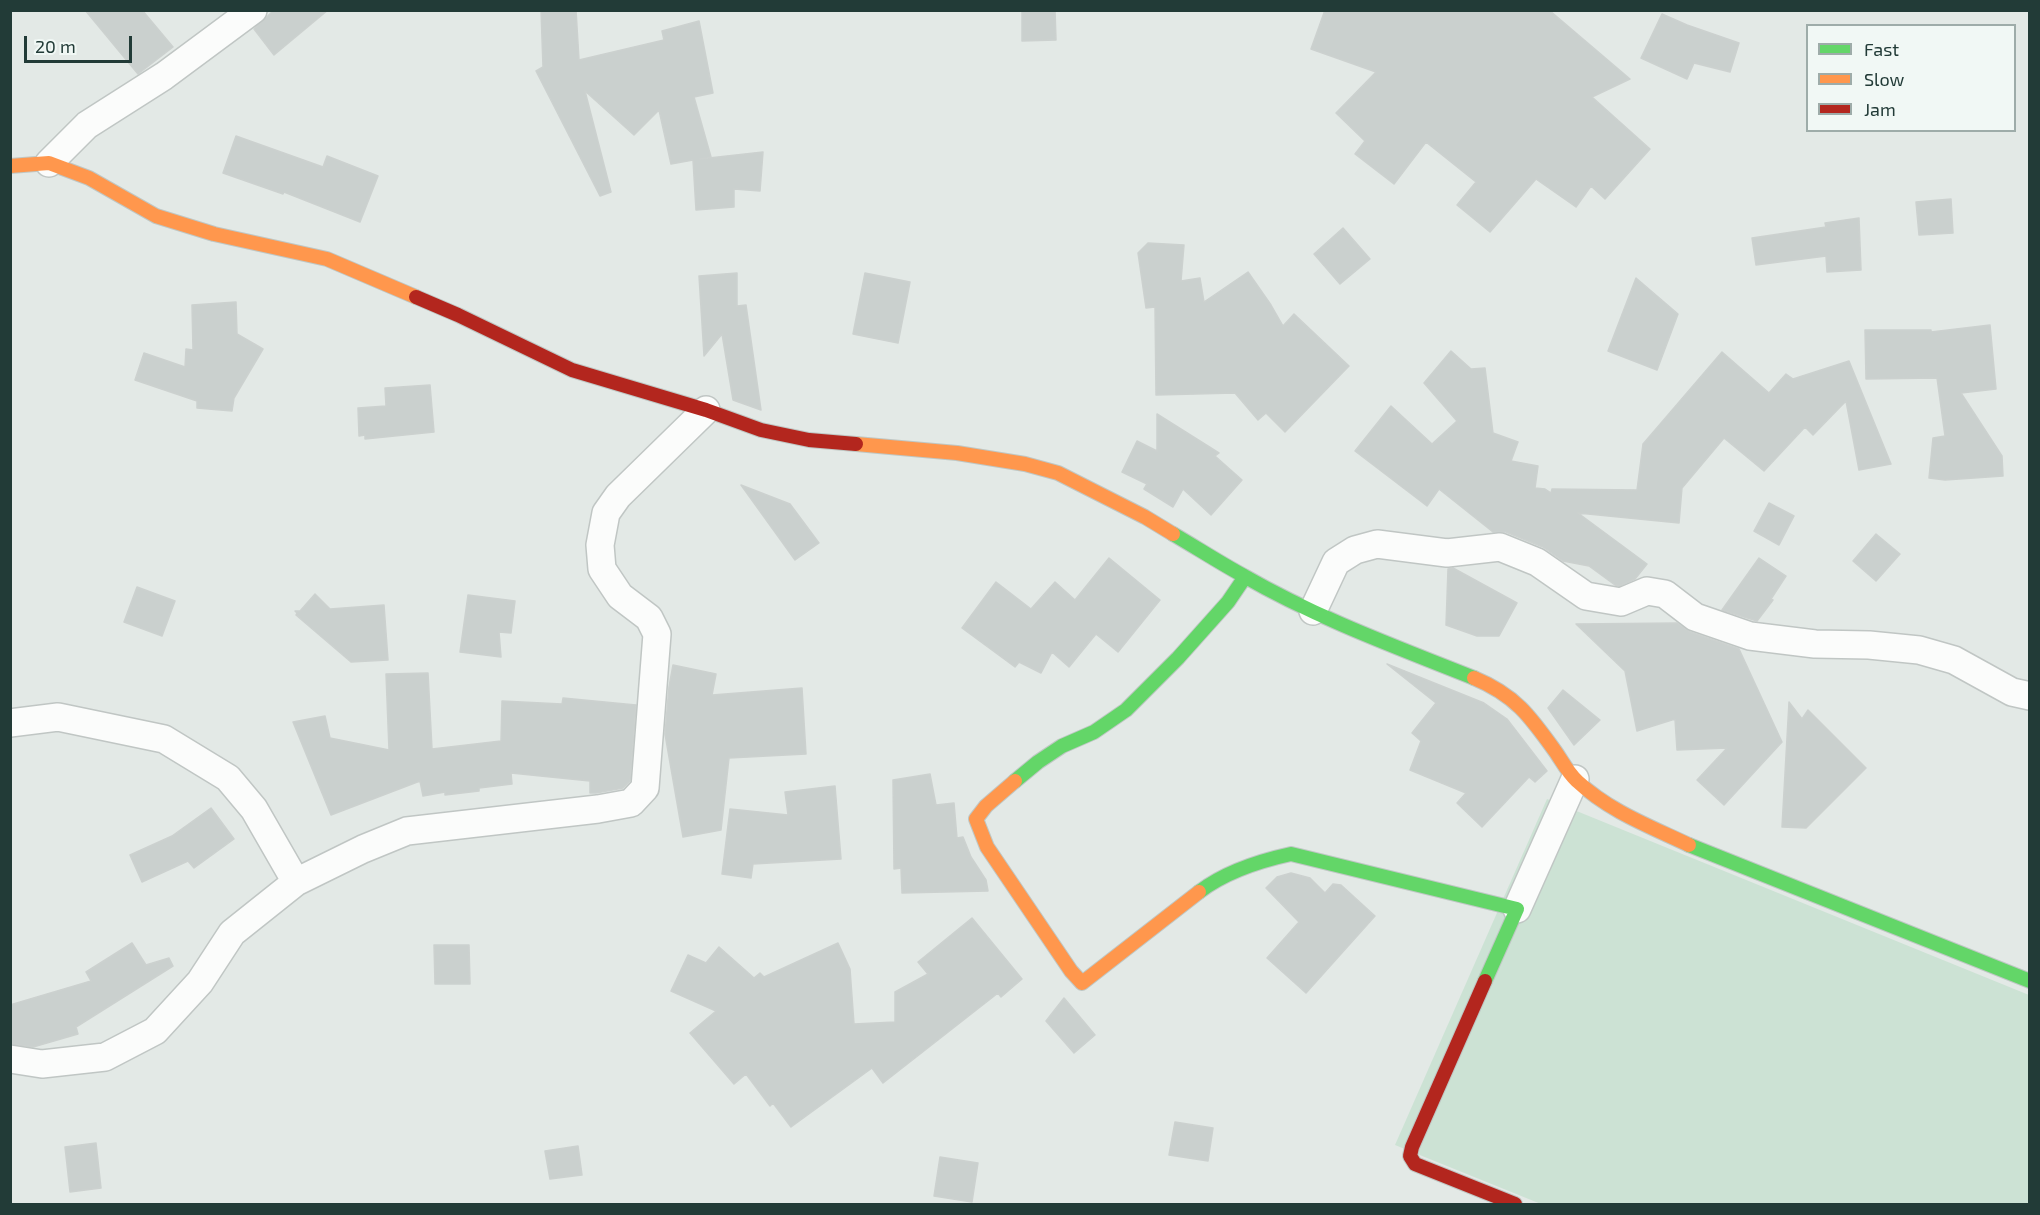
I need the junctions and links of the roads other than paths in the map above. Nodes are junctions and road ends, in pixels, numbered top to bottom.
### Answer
1 (253, 10) edge
2 (49, 163) junction
3 (10, 166) edge
4 (706, 410) junction
5 (1245, 577) junction
6 (1313, 611) junction
7 (2030, 696) edge
8 (10, 723) edge
9 (1575, 779) junction
10 (296, 882) junction
11 (1517, 909) junction
12 (2030, 981) edge
13 (10, 1059) edge
14 (1515, 1204) edge

1 - 2 street
2 - 3 street
2 - 4 street
4 - 5 street
4 - 10 street
5 - 6 street
5 - 11 street
6 - 7 street
6 - 9 street
8 - 10 street
9 - 11 street
9 - 12 street
10 - 13 street
11 - 14 street

